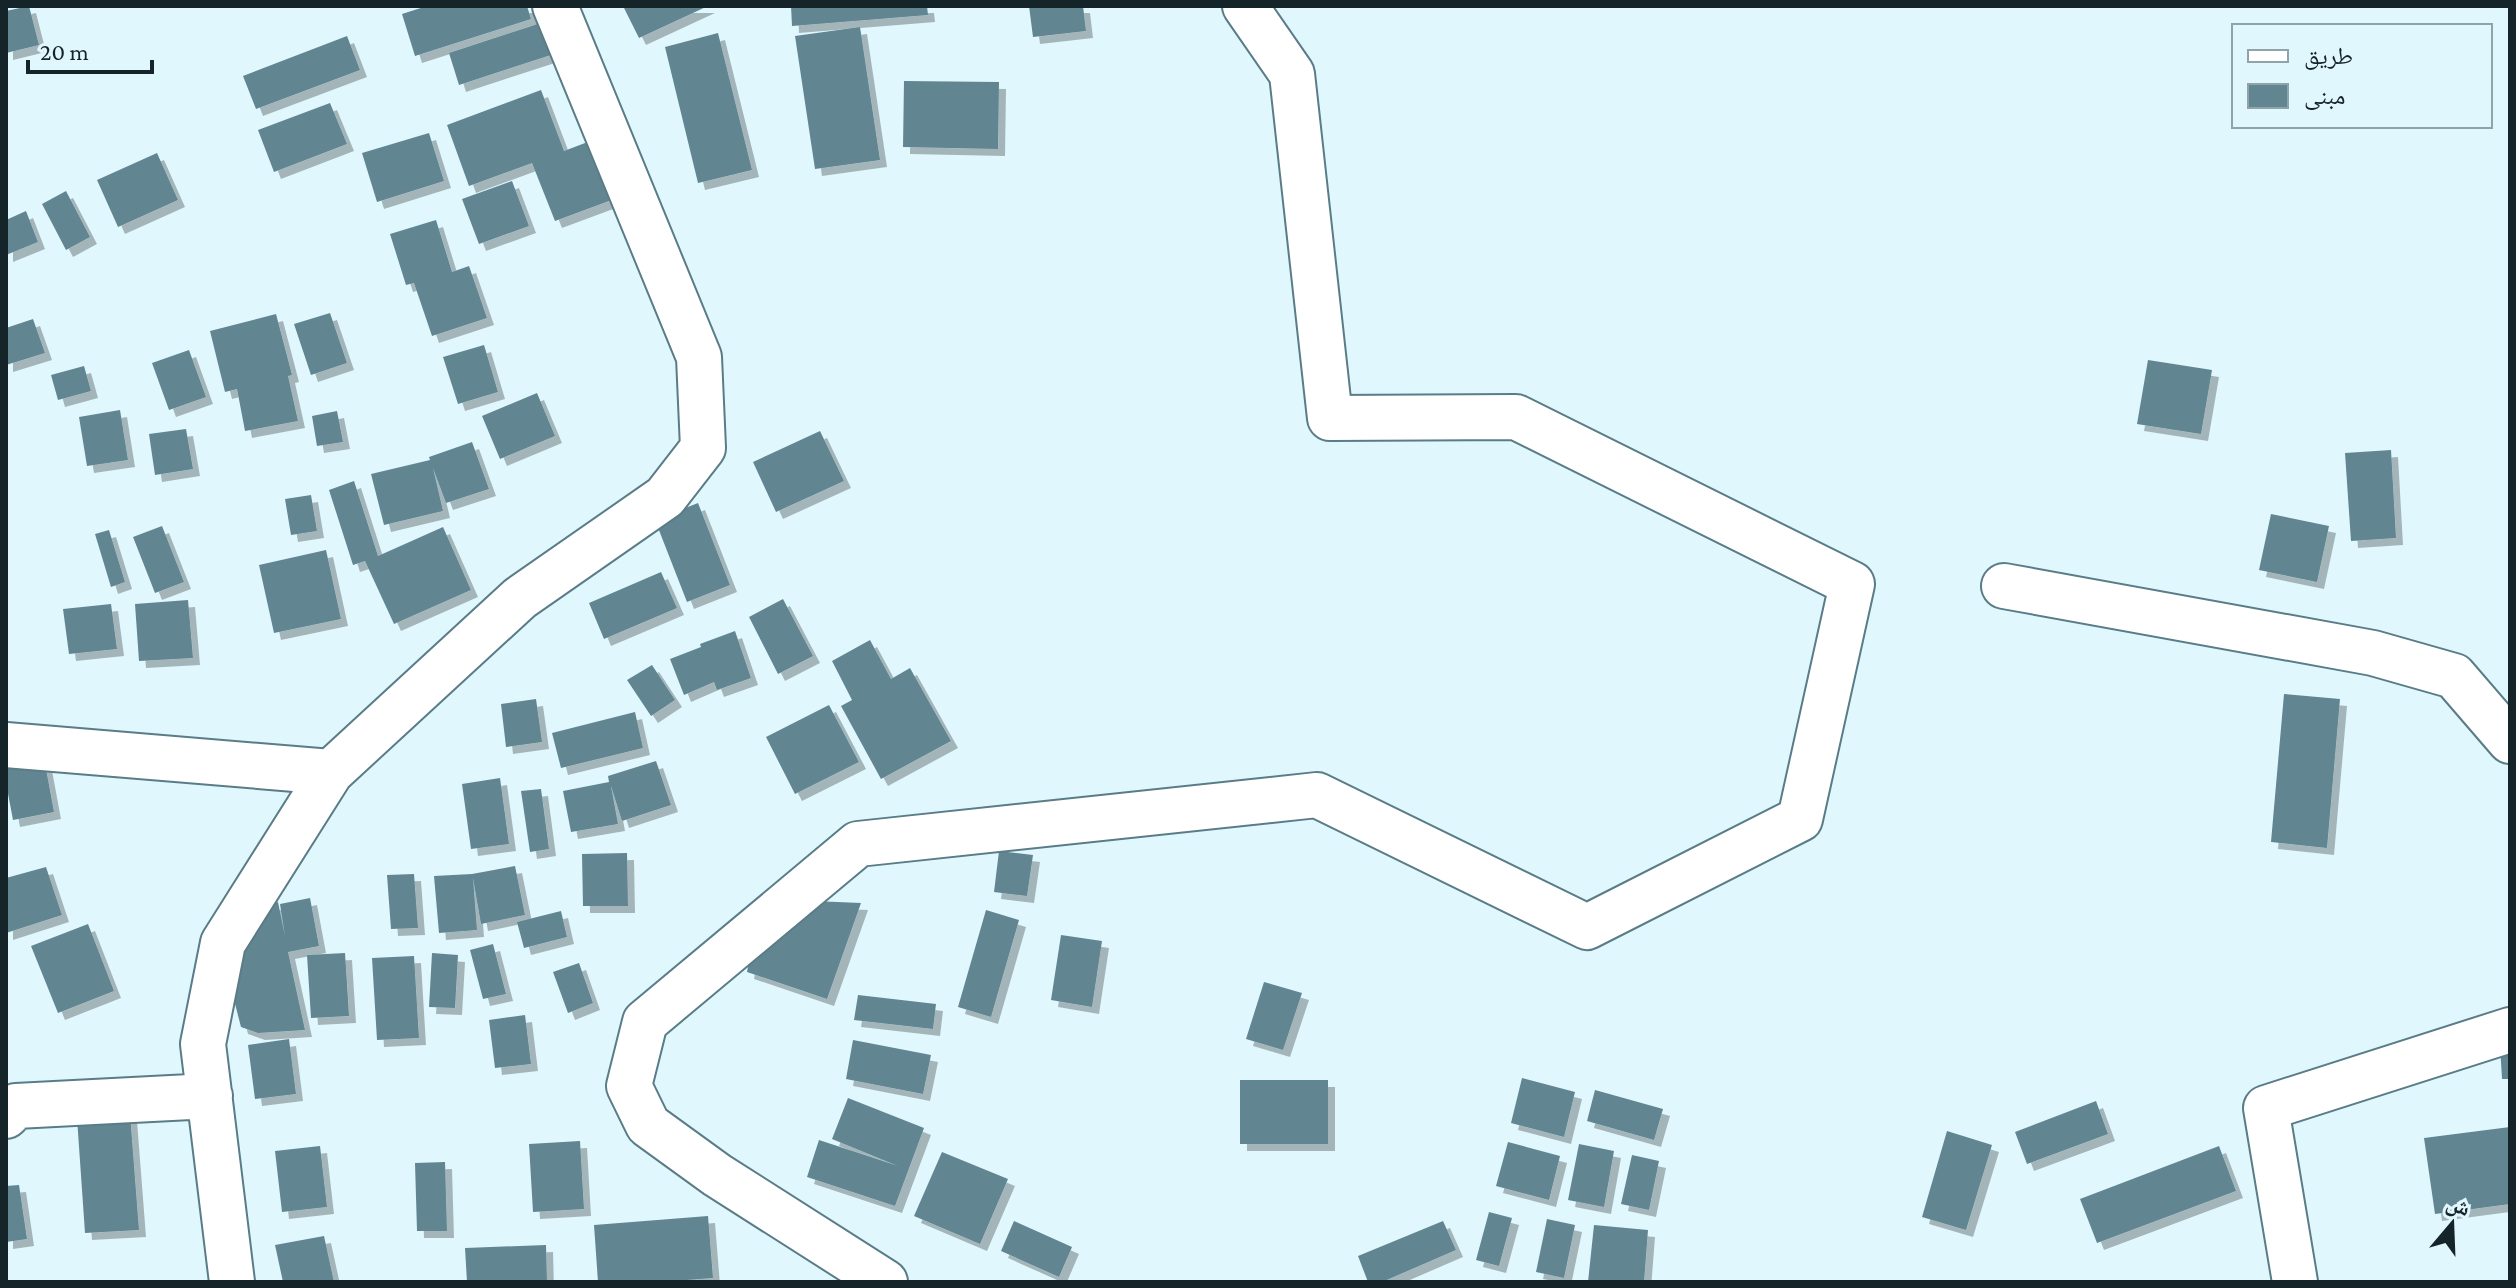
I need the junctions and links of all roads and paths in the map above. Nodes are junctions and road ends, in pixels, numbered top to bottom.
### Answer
1 (555, 6) edge
2 (1245, 6) edge
3 (2004, 586) dead end
4 (2510, 741) edge
5 (6, 745) edge
6 (331, 772) junction
7 (2510, 1030) edge
8 (210, 1096) junction
9 (6, 1116) edge
10 (232, 1282) edge
11 (885, 1282) edge
12 (2295, 1282) edge

1 - 6 street
2 - 11 street
3 - 4 street
5 - 6 street
6 - 8 street
7 - 12 street
8 - 9 street
8 - 10 street

